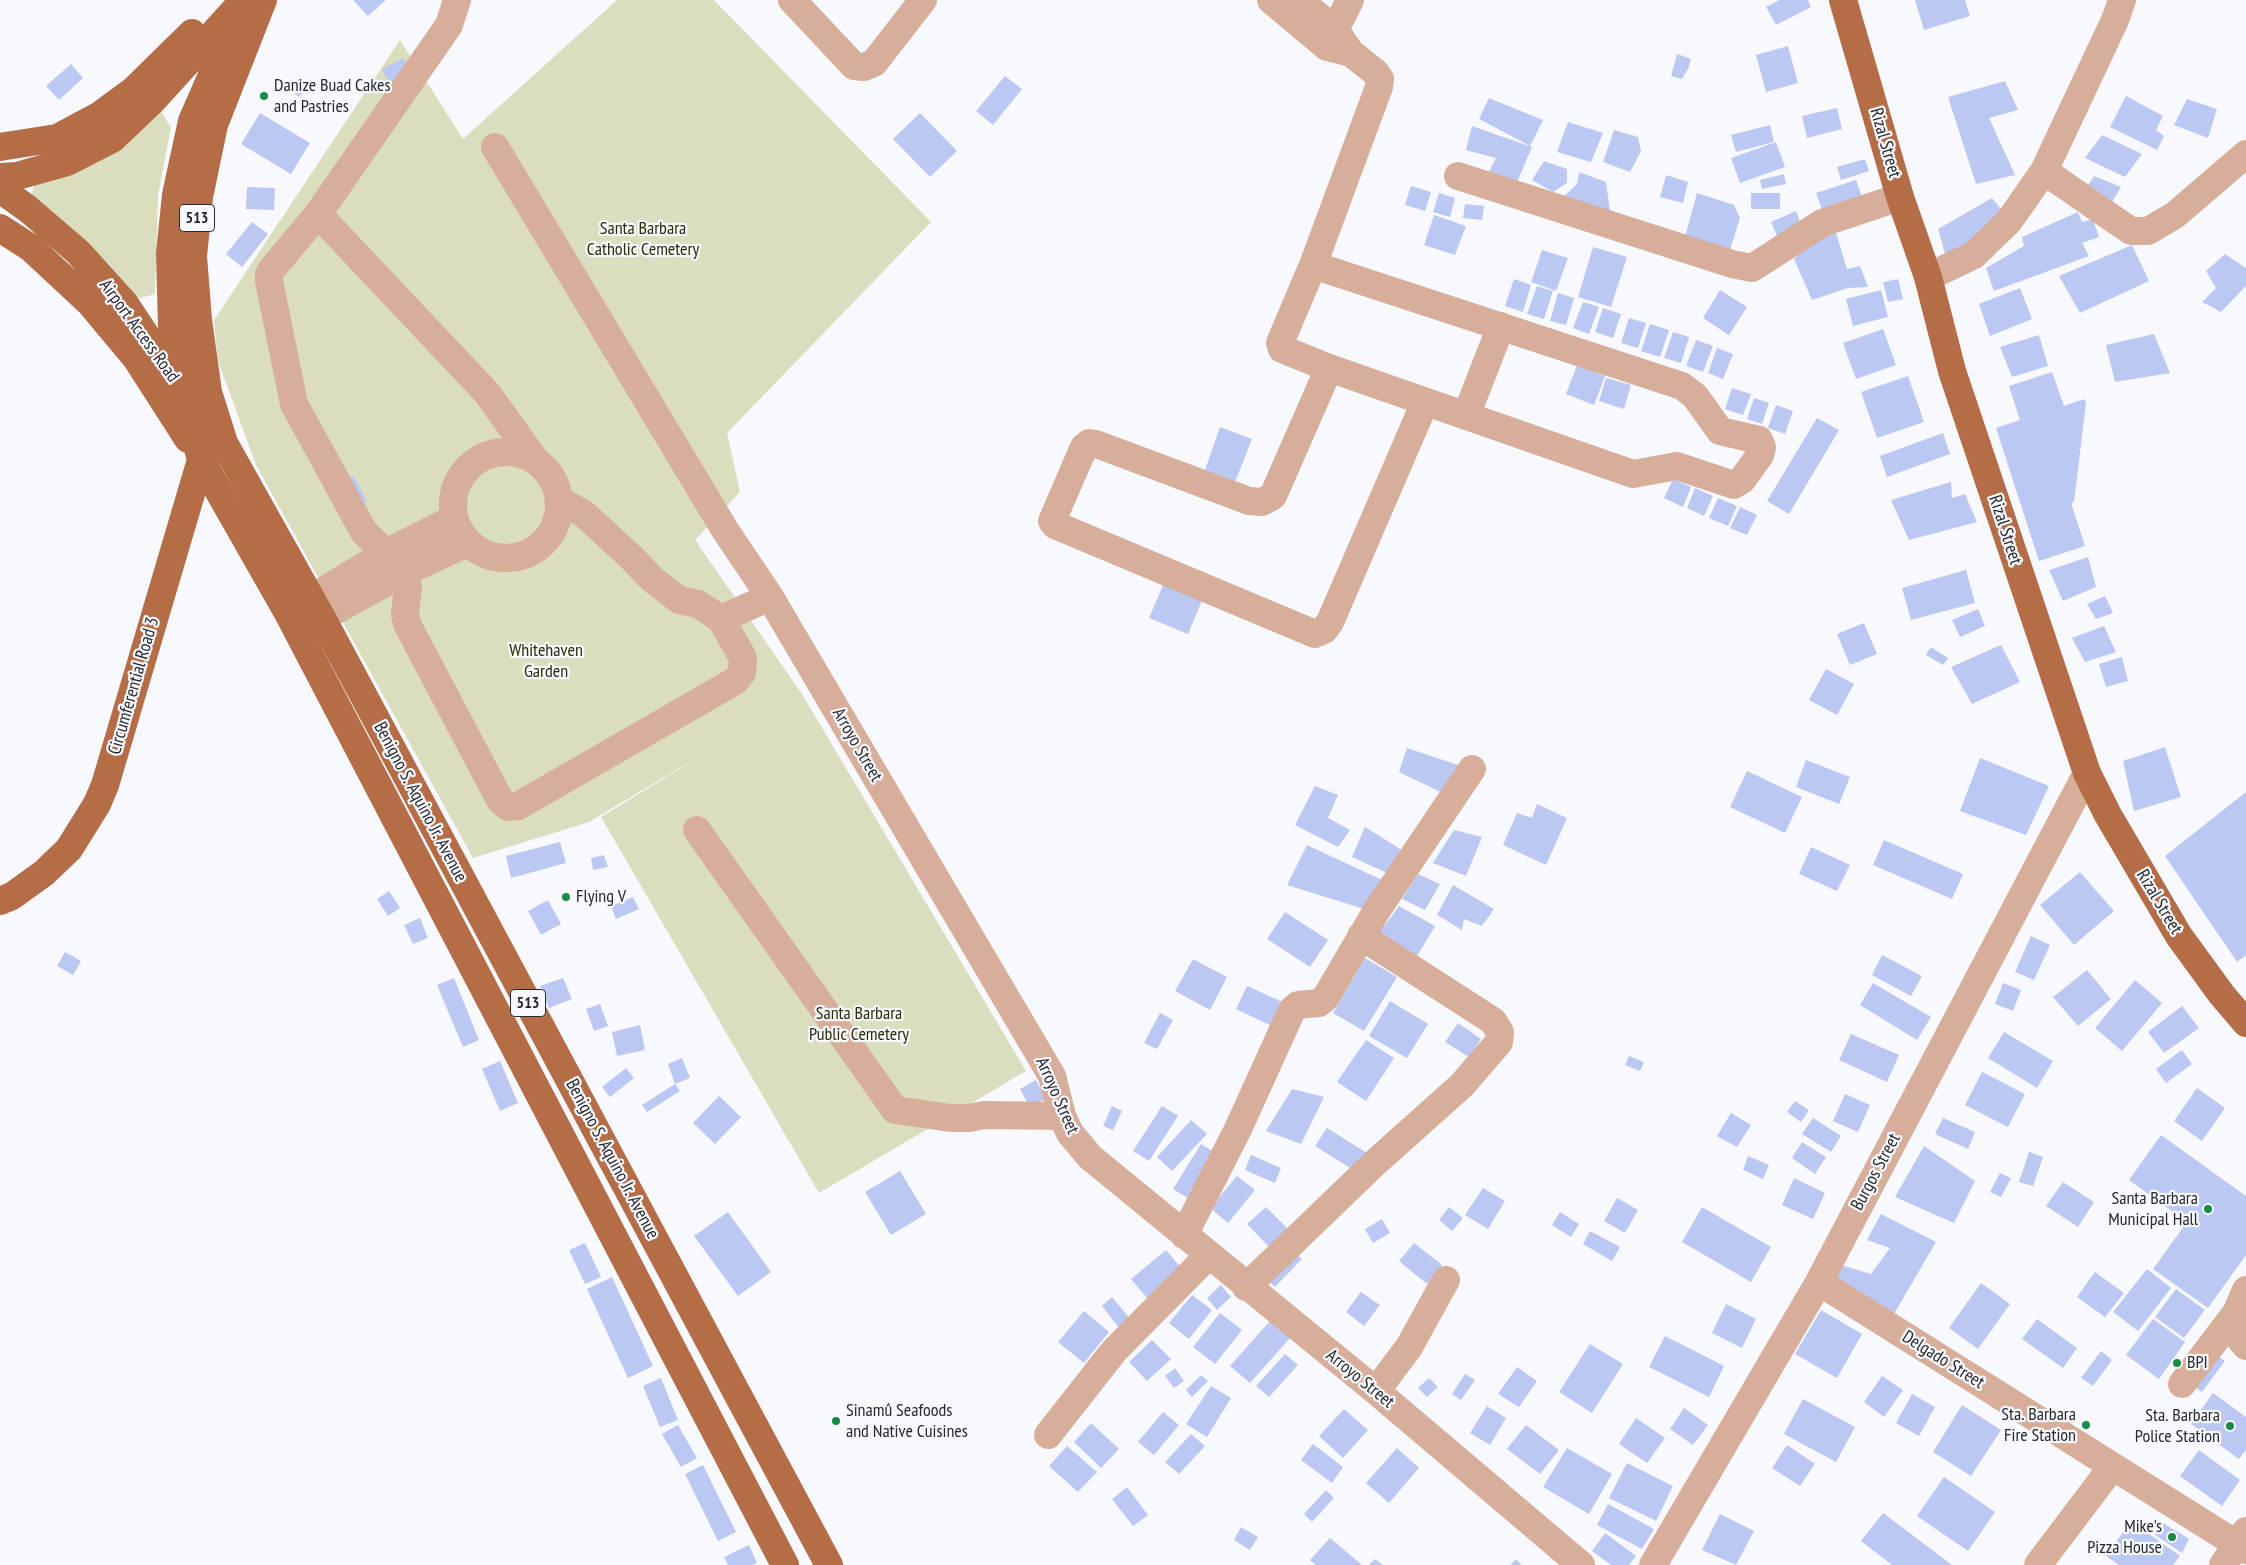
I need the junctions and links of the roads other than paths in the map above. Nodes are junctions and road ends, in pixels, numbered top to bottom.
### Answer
1 (232, 0) edge
2 (244, 0) edge
3 (253, 0) edge
4 (263, 0) edge
5 (457, 0) edge
6 (792, 0) edge
7 (923, 0) edge
8 (1271, 0) edge
9 (1299, 0) edge
10 (1350, 0) edge
11 (1843, 0) edge
12 (2122, 0) edge
13 (1330, 38) junction
14 (0, 147) edge
15 (495, 147) dead end
16 (2246, 154) edge
17 (2044, 171) junction
18 (1458, 176) dead end
19 (0, 177) edge
20 (0, 188) edge
21 (1900, 197) junction
22 (318, 214) junction
23 (0, 228) edge
24 (1313, 265) junction
25 (1928, 277) junction
26 (1501, 326) junction
27 (1329, 368) junction
28 (184, 392) junction
29 (1425, 402) junction
30 (1466, 416) junction
31 (224, 442) junction
32 (201, 460) junction
33 (535, 460) junction
34 (559, 500) junction
35 (453, 519) junction
36 (467, 543) junction
37 (386, 553) junction
38 (406, 572) junction
39 (770, 597) junction
40 (304, 616) junction
41 (721, 619) junction
42 (1472, 769) dead end
43 (2087, 773) junction
44 (697, 830) dead end
45 (0, 901) edge
46 (1362, 936) junction
47 (2246, 1023) edge
48 (1062, 1116) junction
49 (1184, 1235) junction
50 (1209, 1255) junction
51 (1446, 1280) dead end
52 (1819, 1282) junction
53 (1246, 1287) junction
54 (2241, 1301) edge
55 (2246, 1346) edge
56 (2182, 1384) dead end
57 (1376, 1391) junction
58 (1048, 1435) dead end
59 (2112, 1467) junction
60 (2238, 1548) edge
61 (785, 1565) edge
62 (829, 1565) edge
63 (1581, 1565) edge
64 (1654, 1565) edge
65 (2038, 1565) edge

1 - 14 main road
2 - 19 main road
3 - 28 main road, Benigno S. Aquino Jr. Avenue / 513
4 - 31 main road, Benigno S. Aquino Jr. Avenue / 513
5 - 22 street
6 - 7 street
8 - 13 street
9 - 13 street
10 - 13 street
11 - 21 main road, Rizal Street
12 - 17 street
13 - 24 street
15 - 39 street, Arroyo Street
16 - 17 street
17 - 25 street
18 - 21 street
20 - 28 main road, Airport Access Road
21 - 25 main road, Rizal Street
22 - 33 street
22 - 37 street
23 - 32 main road, Airport Access Road
24 - 26 street
24 - 27 street
25 - 43 main road, Rizal Street
26 - 30 street
26 - 30 street
27 - 29 street
27 - 29 street
28 - 31 main road, Airport Access Road
28 - 32 main road, Benigno S. Aquino Jr. Avenue / 513
29 - 30 street
31 - 32 main road
31 - 40 main road, Benigno S. Aquino Jr. Avenue / 513
32 - 40 main road, Benigno S. Aquino Jr. Avenue / 513
32 - 45 main road, Circumferential Road 3
33 - 34 street
33 - 35 street
34 - 36 street
34 - 41 street
35 - 36 street
35 - 37 street
36 - 38 street
37 - 38 street
37 - 40 street
38 - 40 street
38 - 41 street
39 - 41 street
39 - 48 street, Arroyo Street
40 - 61 main road, Benigno S. Aquino Jr. Avenue / 513
40 - 62 main road, Benigno S. Aquino Jr. Avenue / 513
42 - 46 street
43 - 47 main road, Rizal Street
43 - 52 street, Burgos Street
44 - 48 street
46 - 49 street
46 - 53 street
48 - 49 street, Arroyo Street
49 - 50 street, Arroyo Street
50 - 53 street, Arroyo Street
50 - 58 street
51 - 57 street
52 - 59 street, Delgado Street
52 - 64 street, Burgos Street
53 - 57 street, Arroyo Street
54 - 55 street
54 - 56 street
57 - 63 street, Arroyo Street
59 - 60 street, Delgado Street
59 - 65 street

